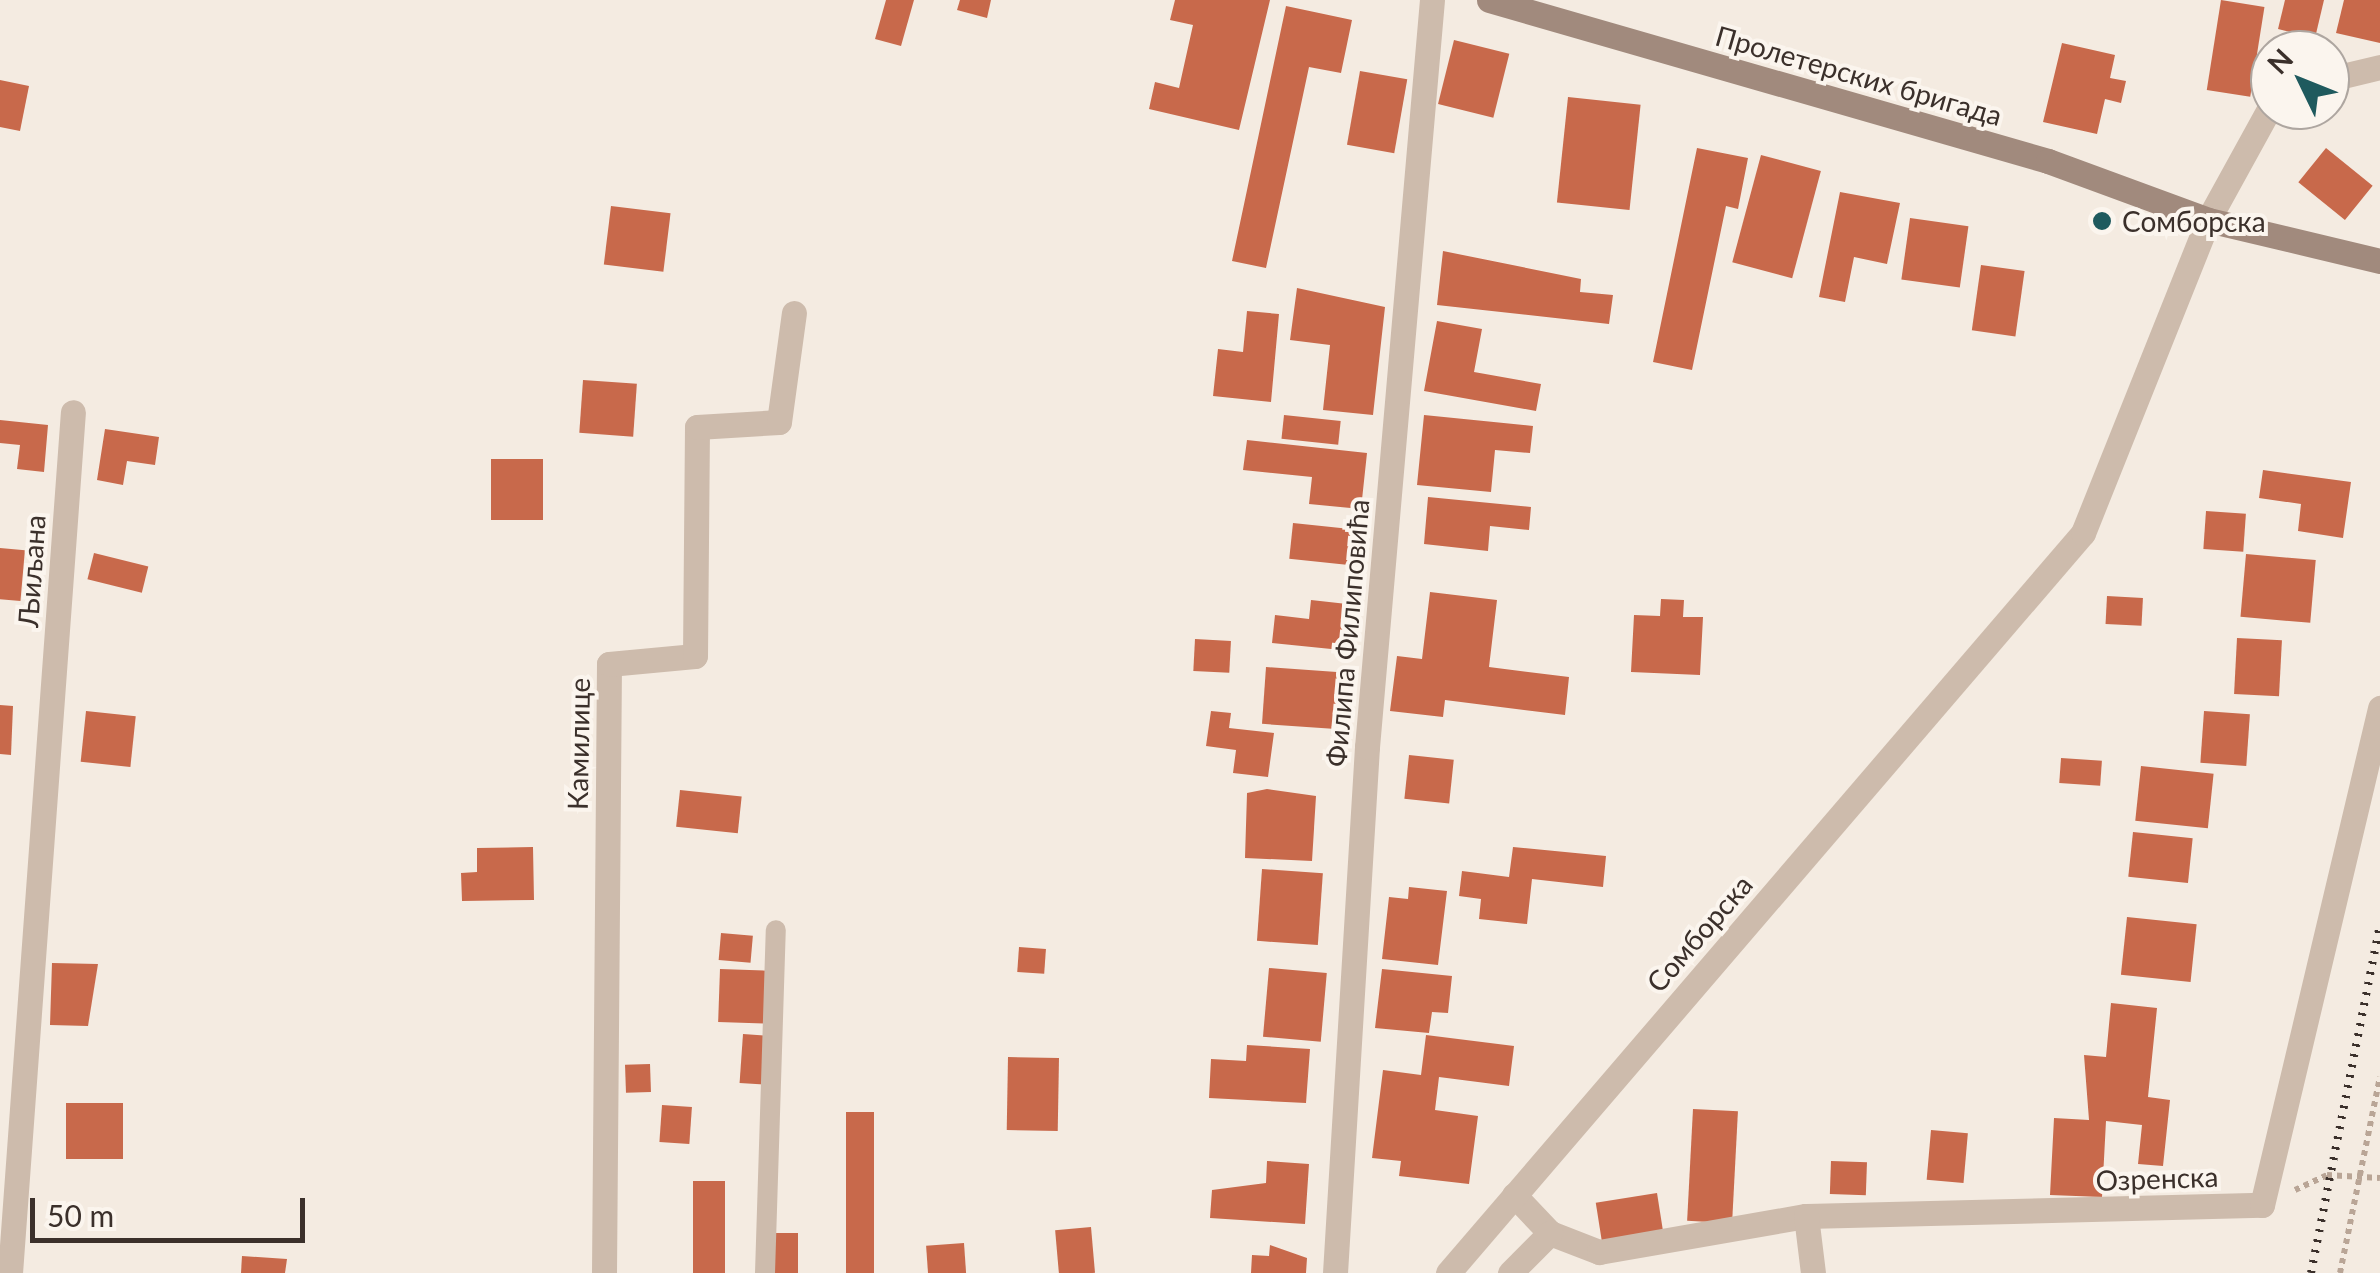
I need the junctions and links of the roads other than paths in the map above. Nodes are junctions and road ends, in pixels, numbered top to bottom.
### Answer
1 (1432, 0) edge
2 (1489, 0) edge
3 (2380, 67) edge
4 (2350, 74) edge
5 (2257, 130) edge
6 (2208, 220) junction
7 (2380, 261) edge
8 (794, 313) dead end
9 (73, 412) dead end
10 (2380, 708) edge
11 (776, 930) dead end
12 (1514, 1195) junction
13 (1806, 1216) junction
14 (1550, 1232) junction
15 (10, 1273) edge
16 (604, 1273) edge
17 (764, 1273) edge
18 (1335, 1273) edge
19 (1448, 1273) edge
20 (1510, 1273) edge
21 (1813, 1273) edge

1 - 18 street, Филипа Филиповића
2 - 6 street, Пролетерских бригада
3 - 4 street
5 - 6 street, Сомборска
6 - 7 street, Пролетерских бригада
6 - 12 street, Сомборска
8 - 16 street, Камилице
9 - 15 street, Љиљана
10 - 13 street, Озренска
11 - 17 lane
12 - 14 street, Озренска
12 - 19 street, Сомборска
13 - 14 street, Озренска
13 - 21 street
14 - 20 street

